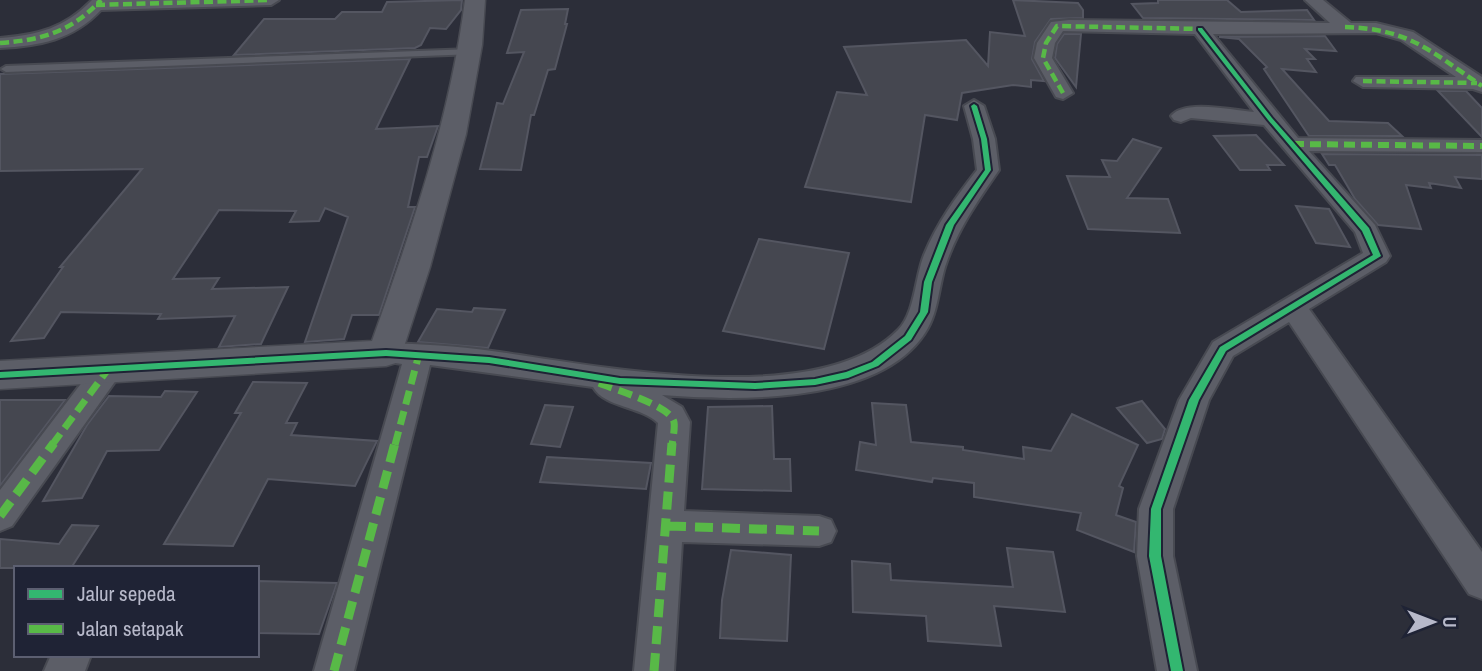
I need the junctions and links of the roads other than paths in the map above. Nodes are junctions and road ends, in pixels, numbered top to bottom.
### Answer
1 (271, 0) edge
2 (475, 0) edge
3 (1312, 0) edge
4 (99, 3) edge
5 (1345, 27) junction
6 (1200, 29) junction
7 (0, 43) edge
8 (472, 52) junction
9 (6, 69) dead end
10 (1363, 81) dead end
11 (1480, 84) edge
12 (1063, 93) dead end
13 (974, 106) dead end
14 (1181, 116) dead end
15 (1270, 119) junction
16 (1293, 144) junction
17 (1482, 146) edge
18 (1294, 308) junction
19 (402, 354) junction
20 (109, 368) junction
21 (0, 375) edge
22 (587, 376) junction
23 (0, 516) edge
24 (668, 526) junction
25 (819, 531) dead end
26 (1469, 543) edge
27 (1482, 582) edge
28 (334, 671) edge
29 (654, 671) edge
30 (1177, 671) edge

1 - 4 street
2 - 8 street
3 - 5 street
4 - 7 street
5 - 6 street
5 - 11 street
6 - 12 street
6 - 15 street
8 - 9 lane
8 - 19 street
10 - 11 street
13 - 22 street
14 - 15 street
15 - 16 street
16 - 17 street
16 - 18 street
18 - 26 street
18 - 30 street
19 - 20 street
19 - 22 street
19 - 28 street
20 - 21 street
20 - 23 street
22 - 24 street
24 - 25 street
24 - 29 street
26 - 27 street

